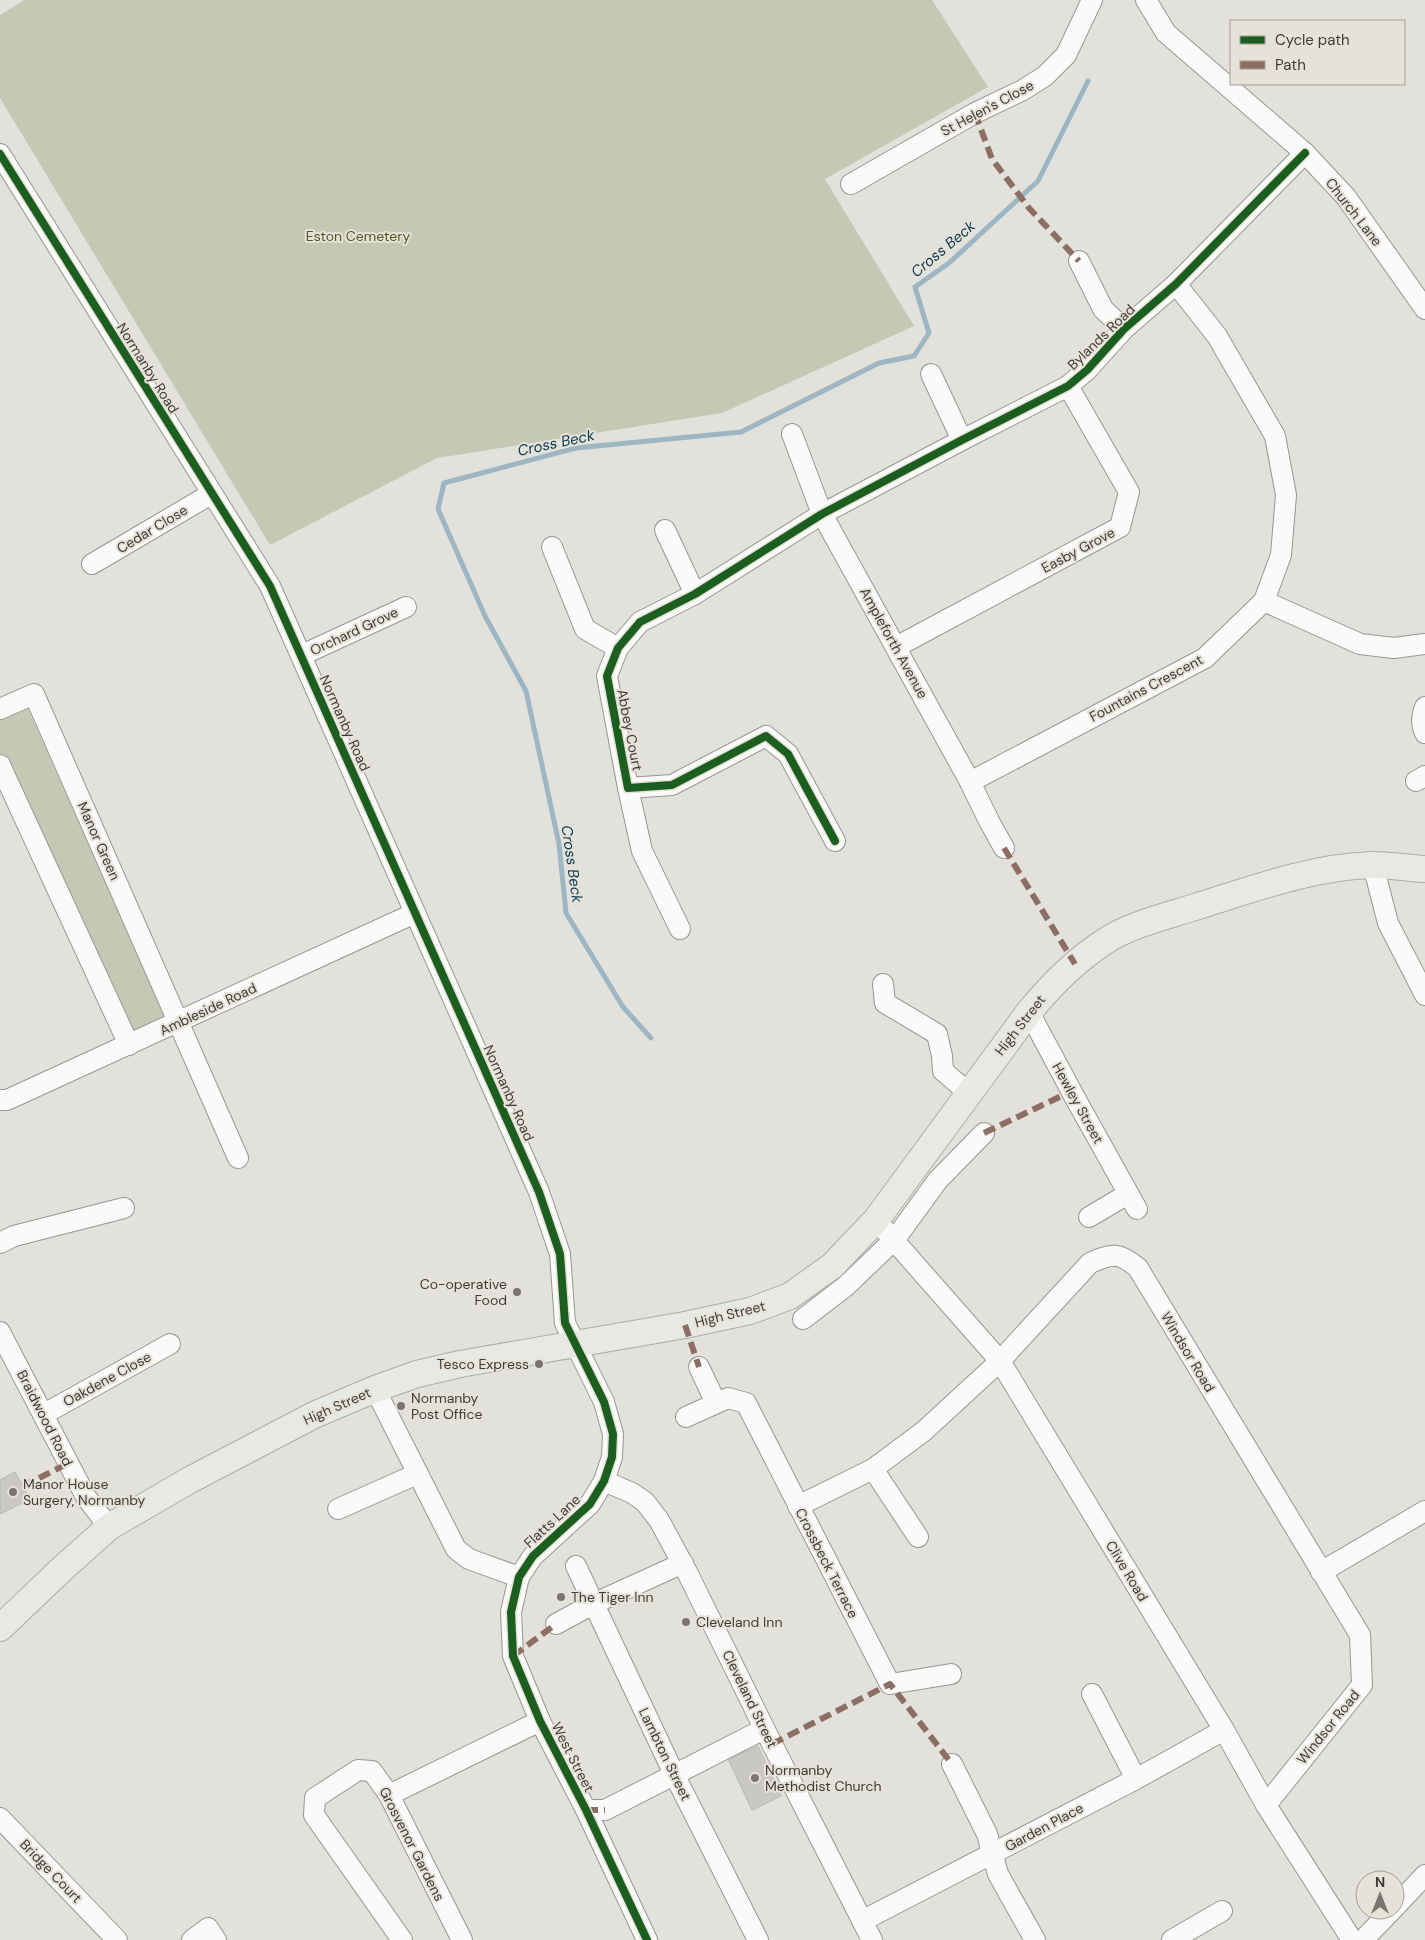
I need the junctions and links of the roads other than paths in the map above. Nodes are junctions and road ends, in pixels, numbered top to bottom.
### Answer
1 (1092, 0) edge
2 (1146, 0) edge
3 (1305, 152) junction
4 (2, 162) edge
5 (851, 184) dead end
6 (1079, 261) dead end
7 (1176, 284) junction
8 (1425, 309) edge
9 (1124, 329) junction
10 (931, 374) dead end
11 (1068, 386) junction
12 (792, 434) dead end
13 (962, 440) junction
14 (211, 494) junction
15 (822, 514) junction
16 (665, 530) dead end
17 (552, 547) dead end
18 (92, 564) dead end
19 (695, 594) junction
20 (1264, 601) junction
21 (406, 607) dead end
22 (1425, 644) edge
23 (896, 647) junction
24 (618, 648) junction
25 (302, 656) junction
26 (1425, 707) edge
27 (0, 708) edge
28 (1425, 733) edge
29 (0, 765) edge
30 (970, 782) junction
31 (628, 788) junction
32 (835, 840) dead end
33 (1004, 848) dead end
34 (1373, 865) junction
35 (1425, 869) edge
36 (415, 913) junction
37 (680, 929) dead end
38 (883, 984) dead end
39 (1425, 995) edge
40 (1029, 1012) junction
41 (178, 1022) junction
42 (129, 1045) junction
43 (970, 1094) junction
44 (0, 1100) edge
45 (984, 1133) dead end
46 (238, 1158) dead end
47 (124, 1208) dead end
48 (1089, 1217) dead end
49 (876, 1220) junction
50 (895, 1239) junction
51 (0, 1243) edge
52 (803, 1319) dead end
53 (0, 1332) edge
54 (170, 1344) dead end
55 (574, 1344) junction
56 (1000, 1360) junction
57 (699, 1367) dead end
58 (375, 1389) junction
59 (722, 1401) junction
60 (44, 1414) junction
61 (686, 1418) dead end
62 (873, 1469) junction
63 (417, 1474) junction
64 (604, 1480) junction
65 (798, 1506) junction
66 (338, 1509) dead end
67 (1425, 1511) edge
68 (110, 1527) junction
69 (918, 1538) dead end
70 (683, 1563) junction
71 (576, 1566) dead end
72 (1320, 1572) junction
73 (519, 1577) junction
74 (593, 1604) junction
75 (556, 1624) dead end
76 (0, 1628) edge
77 (951, 1674) dead end
78 (1092, 1694) dead end
79 (540, 1721) junction
80 (764, 1729) junction
81 (1224, 1730) junction
82 (952, 1764) dead end
83 (674, 1774) junction
84 (1136, 1779) junction
85 (389, 1795) junction
86 (1266, 1805) junction
87 (596, 1810) junction
88 (0, 1818) edge
89 (993, 1854) junction
90 (1425, 1875) edge
91 (1405, 1896) edge
92 (1222, 1911) dead end
93 (1382, 1920) edge
94 (862, 1921) junction
95 (117, 1940) edge
96 (192, 1940) edge
97 (216, 1940) edge
98 (402, 1940) edge
99 (462, 1940) edge
100 (647, 1940) edge
101 (758, 1940) edge
102 (872, 1940) edge
103 (1035, 1940) edge
104 (1172, 1940) edge
105 (1352, 1940) edge
106 (1363, 1940) edge

1 - 5 street, St Helen's Close
2 - 3 street, Church Lane
3 - 7 street, Bylands Road
3 - 8 street, Church Lane
4 - 14 street, Normanby Road
6 - 9 street
7 - 9 street, Bylands Road
7 - 20 street, Fountains Crescent
9 - 11 street, Bylands Road
10 - 13 street
11 - 13 street, Bylands Road
11 - 23 street, Easby Grove
12 - 15 street, Ampleforth Avenue
13 - 15 street, Bylands Road
14 - 18 street, Cedar Close
14 - 25 street, Normanby Road
15 - 19 street, Abbey Court
15 - 23 street, Ampleforth Avenue
16 - 19 street
17 - 24 street
19 - 24 street, Abbey Court
20 - 22 street
20 - 30 street, Fountains Crescent
21 - 25 street, Orchard Grove
23 - 30 street, Ampleforth Avenue
24 - 31 street, Abbey Court
25 - 36 street, Normanby Road
26 - 28 street
27 - 41 street, Manor Green
29 - 42 street
30 - 33 street, Ampleforth Avenue
31 - 32 street, Abbey Court
31 - 37 street
34 - 35 main road, High Street
34 - 39 street
34 - 40 main road, High Street
36 - 41 street, Ambleside Road
36 - 55 street, Normanby Road
38 - 43 street
40 - 43 main road, High Street
40 - 48 street, Hewley Street
41 - 42 street, Ambleside Road
41 - 46 street
42 - 44 street, Ambleside Road
43 - 49 main road, High Street
45 - 50 street
47 - 51 street
49 - 50 street, Clive Road
49 - 55 main road, High Street
50 - 52 street
50 - 56 street, Clive Road
53 - 60 street, Braidwood Road
54 - 60 street, Oakdene Close
55 - 58 main road, High Street
55 - 64 street, Flatts Lane
56 - 62 street, Windsor Road
56 - 72 street, Windsor Road
56 - 81 street, Clive Road
57 - 59 street
58 - 63 street
58 - 68 main road, High Street
59 - 61 street
59 - 65 street, Crossbeck Terrace
60 - 68 street, Braidwood Road
62 - 65 street, Windsor Road
62 - 69 street
63 - 66 street
63 - 73 street
64 - 70 street, Cleveland Street
64 - 73 street, Flatts Lane
65 - 77 street, Crossbeck Terrace
67 - 72 street
68 - 76 main road, High Street
70 - 74 street
70 - 80 street, Cleveland Street
71 - 74 street, Lambton Street
72 - 86 street, Windsor Road
73 - 79 street, West Street
74 - 75 street
74 - 83 street, Lambton Street
78 - 84 street
79 - 85 street
79 - 87 street, West Street
80 - 83 street
80 - 94 street, Cleveland Street
81 - 84 street, Garden Place
81 - 86 street, Clive Road
82 - 89 street
83 - 87 street
83 - 101 street, Lambton Street
84 - 89 street, Garden Place
85 - 98 street, Grosvenor Gardens
85 - 99 street, Grosvenor Gardens
86 - 105 street, Clive Road
87 - 100 street, West Street
88 - 95 street, Bridge Court
89 - 94 street, Garden Place
89 - 103 street
90 - 91 street
92 - 104 street
93 - 106 street
94 - 102 street, Cleveland Street
96 - 97 street

